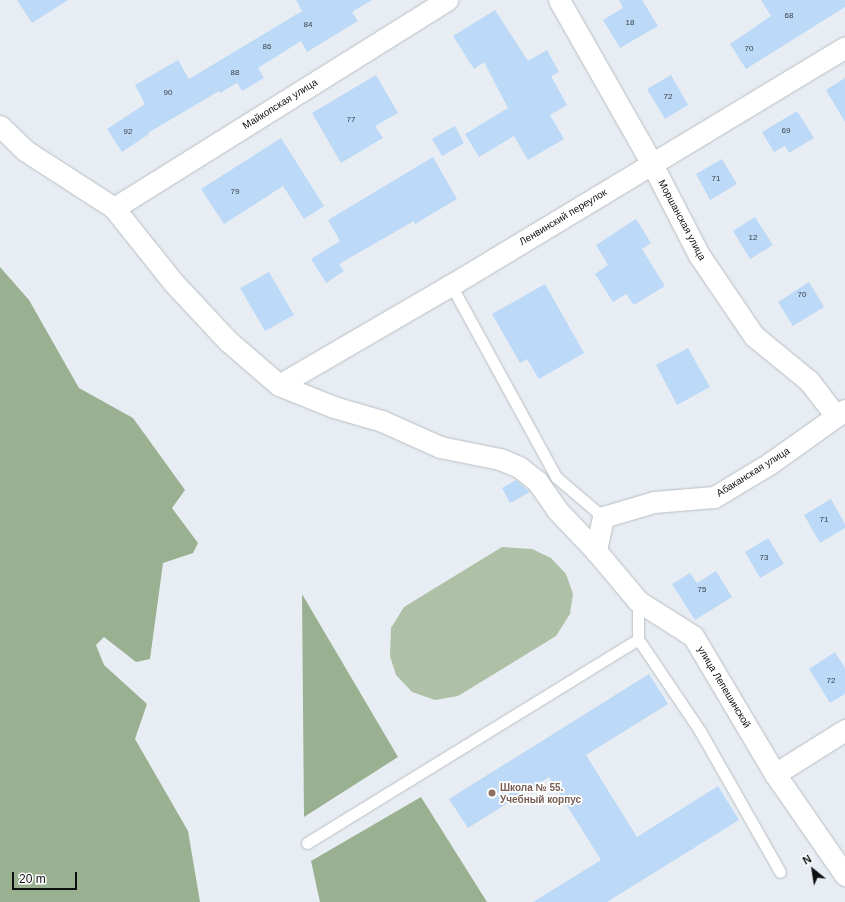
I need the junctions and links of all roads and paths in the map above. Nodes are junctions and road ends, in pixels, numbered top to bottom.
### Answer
1 (447, 0) edge
2 (559, 0) edge
3 (845, 47) edge
4 (0, 126) edge
5 (652, 164) junction
6 (114, 208) junction
7 (451, 285) junction
8 (279, 385) junction
9 (841, 413) edge
10 (603, 517) junction
11 (596, 551) junction
12 (638, 601) junction
13 (638, 639) junction
14 (845, 730) edge
15 (776, 774) junction
16 (307, 843) dead end
17 (780, 872) dead end
18 (845, 876) edge

1 - 6 street, Майкопская улица
2 - 5 street, Моршанская улица
3 - 5 street, Ленвинский переулок
4 - 6 street, улица Лепешинской
5 - 7 street, Ленвинский переулок
5 - 9 street, Моршанская улица
6 - 8 street, улица Лепешинской
7 - 8 street, Ленвинский переулок
7 - 10 lane
8 - 11 street, улица Лепешинской
9 - 10 street, Абаканская улица
10 - 11 street
11 - 12 street, улица Лепешинской
12 - 13 lane
12 - 15 street, улица Лепешинской
13 - 16 lane
13 - 17 lane
14 - 15 street
15 - 18 street, улица Лепешинской

